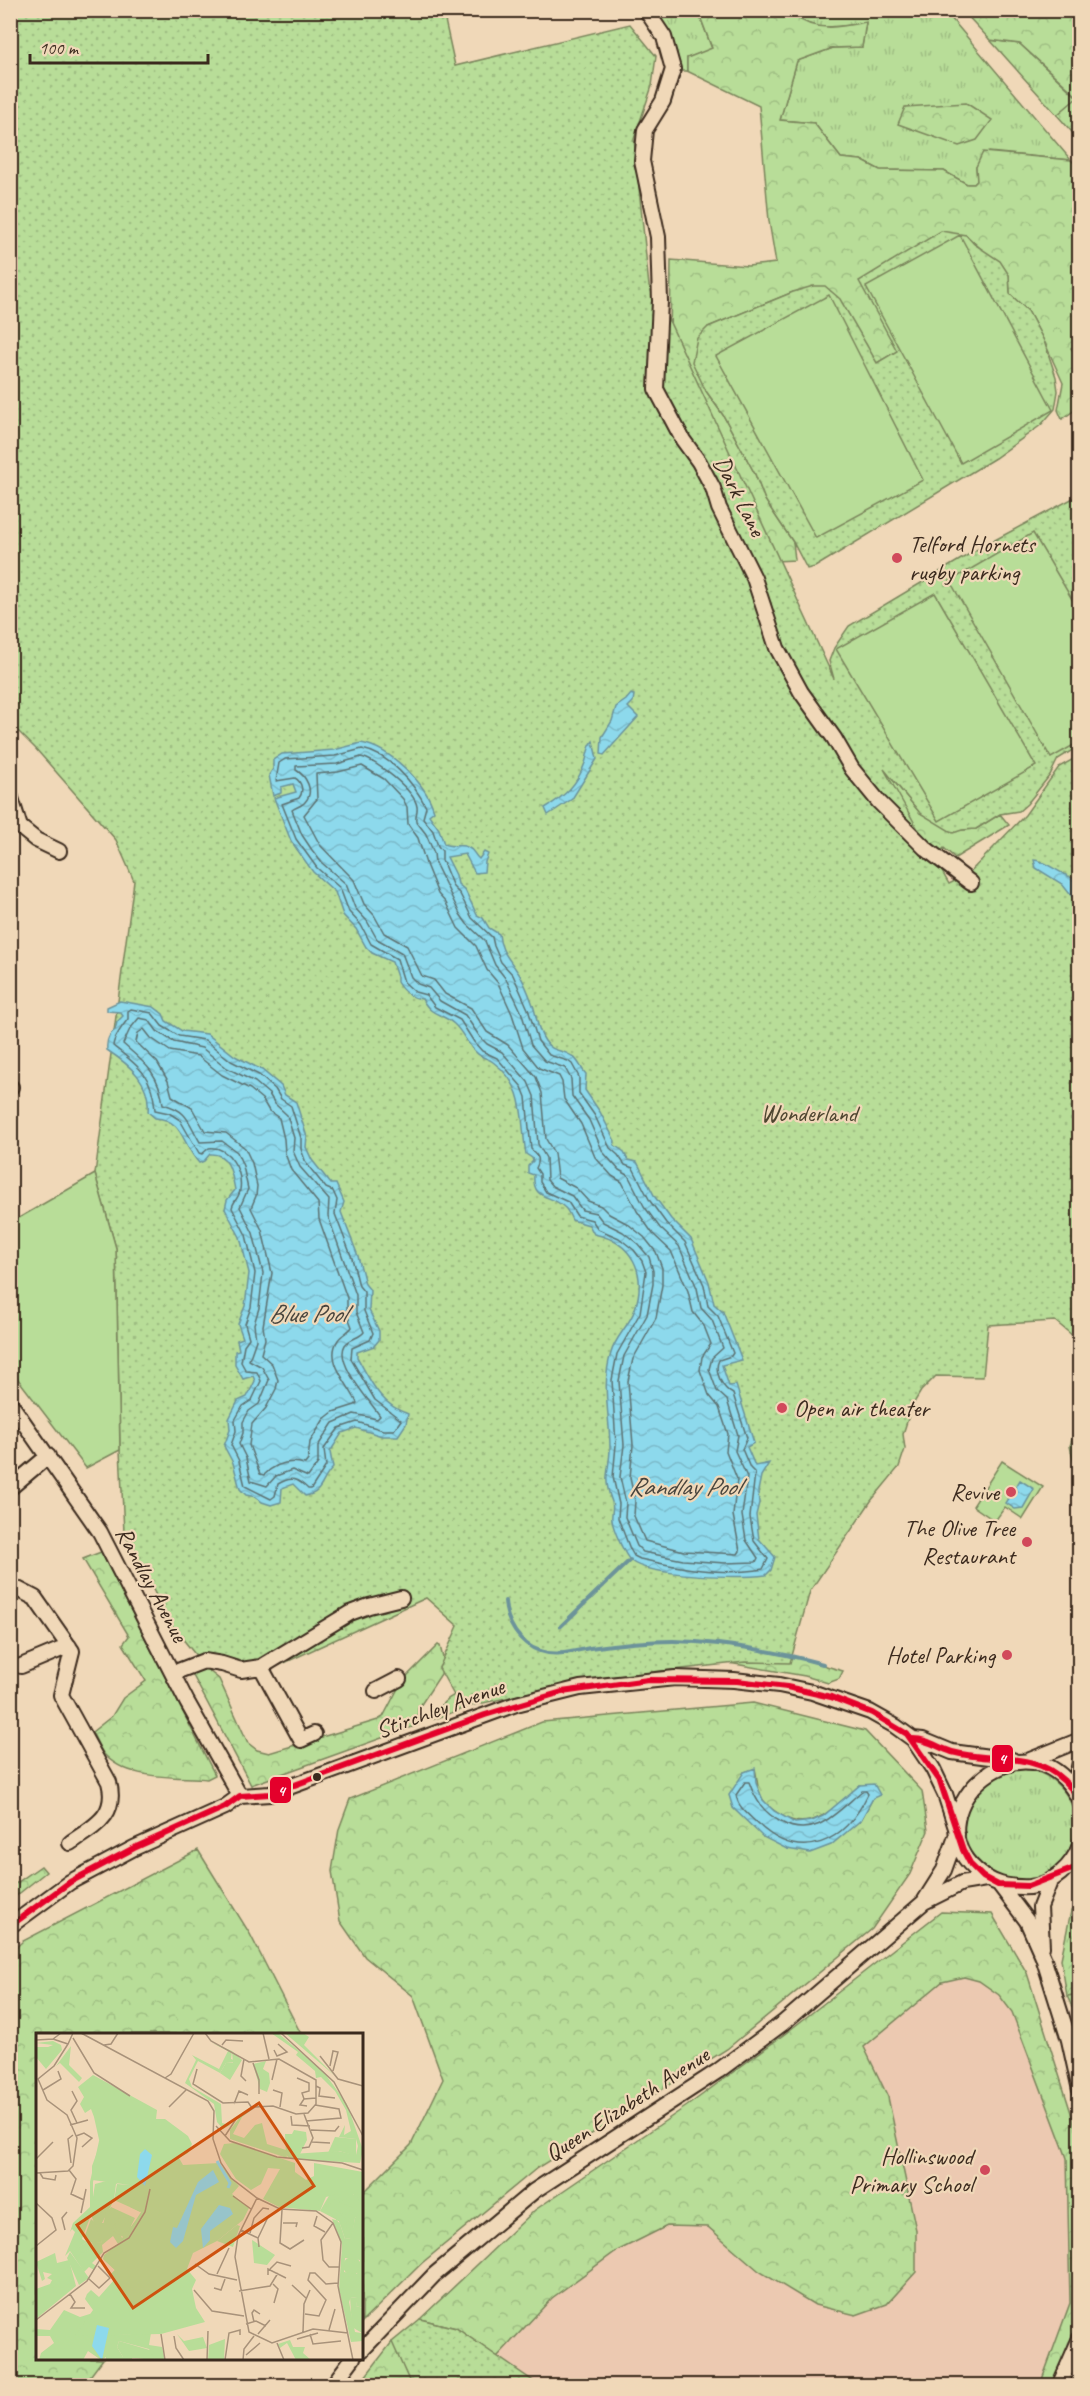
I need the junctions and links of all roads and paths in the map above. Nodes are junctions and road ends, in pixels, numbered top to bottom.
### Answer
1 (646, 10) edge
2 (10, 795) edge
3 (15, 832) edge
4 (59, 851) dead end
5 (971, 883) dead end
6 (10, 1403) edge
7 (48, 1456) junction
8 (10, 1488) edge
9 (10, 1585) edge
10 (401, 1598) dead end
11 (69, 1646) junction
12 (21, 1666) dead end
13 (261, 1667) junction
14 (174, 1673) junction
15 (399, 1679) dead end
16 (376, 1691) dead end
17 (314, 1734) dead end
18 (913, 1739) junction
19 (1080, 1740) edge
20 (1030, 1760) junction
21 (1015, 1761) junction
22 (1080, 1763) edge
23 (1077, 1794) edge
24 (240, 1796) junction
25 (956, 1831) junction
26 (70, 1843) dead end
27 (1080, 1845) edge
28 (1072, 1867) edge
29 (1051, 1879) junction
30 (992, 1882) junction
31 (924, 1902) junction
32 (10, 1926) edge
33 (1043, 1957) junction
34 (1080, 2090) edge
35 (1080, 2338) edge
36 (363, 2349) edge
37 (352, 2360) edge
38 (332, 2385) edge
39 (1059, 2385) edge

1 - 5 street, Dark Lane
2 - 3 street
3 - 4 street
6 - 7 street, Randlay Avenue
7 - 8 street
7 - 14 street, Randlay Avenue
9 - 11 street
10 - 13 street
11 - 12 street
11 - 26 street
13 - 14 street
13 - 17 street
14 - 24 street, Randlay Avenue
15 - 16 street
18 - 21 street
18 - 24 street, Stirchley Avenue
18 - 25 street
19 - 20 street
20 - 21 street
20 - 23 street
21 - 25 street, Queen Elizabeth Avenue
22 - 23 street
24 - 32 street, Stirchley Avenue
25 - 30 street
25 - 31 street, Queen Elizabeth Avenue
27 - 28 street
28 - 29 street
29 - 30 street, Queen Elizabeth Avenue
29 - 33 street
30 - 31 street, Queen Elizabeth Avenue
30 - 33 street
31 - 36 street, Queen Elizabeth Avenue
33 - 34 street
35 - 39 street
37 - 38 street

